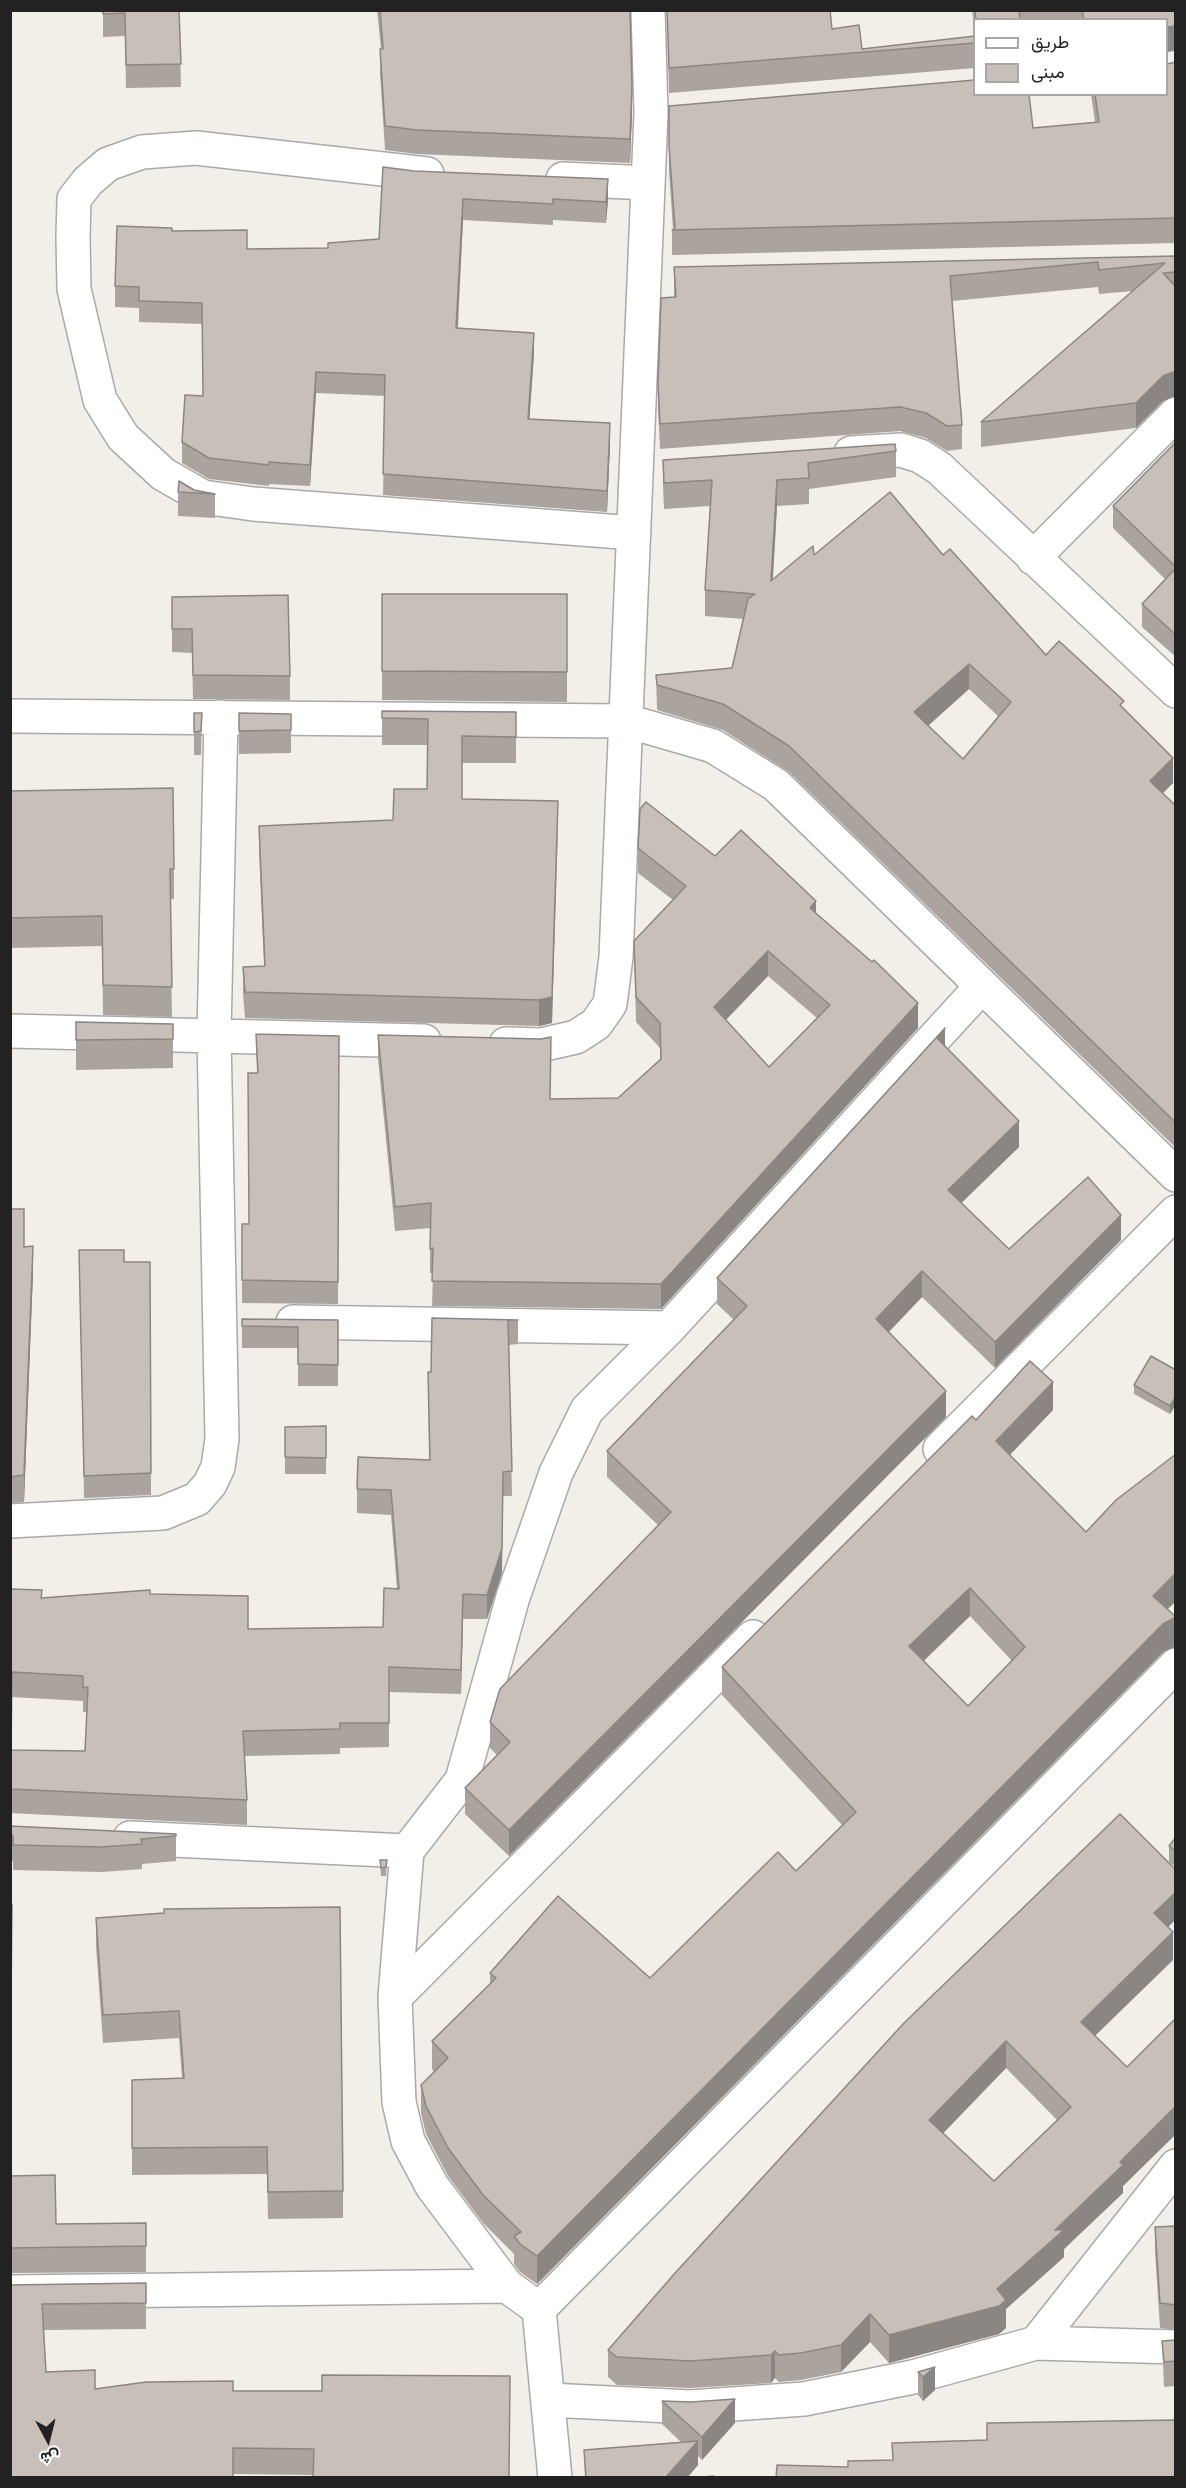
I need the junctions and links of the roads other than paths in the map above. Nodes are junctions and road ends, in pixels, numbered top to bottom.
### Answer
1 (648, 10) edge
2 (686, 110) edge
3 (651, 113) junction
4 (462, 175) edge
5 (532, 178) edge
6 (648, 183) junction
7 (1176, 414) edge
8 (826, 455) edge
9 (634, 532) junction
10 (1033, 558) junction
11 (1176, 692) edge
12 (10, 716) edge
13 (221, 717) junction
14 (627, 721) junction
15 (982, 986) junction
16 (10, 1031) edge
17 (214, 1035) junction
18 (1176, 1174) edge
19 (1176, 1212) edge
20 (219, 1321) junction
21 (669, 1328) junction
22 (915, 1474) edge
23 (10, 1521) edge
24 (773, 1617) edge
25 (1176, 1665) edge
26 (104, 1836) edge
27 (407, 1851) junction
28 (395, 1997) junction
29 (1176, 2166) edge
30 (507, 2286) junction
31 (10, 2292) edge
32 (539, 2309) junction
33 (1036, 2343) junction
34 (1176, 2347) edge
35 (549, 2400) junction
36 (555, 2478) edge

1 - 3 street
2 - 3 street
3 - 6 street
4 - 9 street
5 - 6 street
6 - 9 street
7 - 10 street
8 - 10 street
9 - 14 street
10 - 11 street
12 - 13 street
13 - 14 street
13 - 17 street
14 - 15 street
14 - 17 street
15 - 18 street
15 - 21 street
16 - 17 street
17 - 20 street
19 - 22 street
20 - 21 street
20 - 23 street
21 - 27 street
24 - 28 street
25 - 32 street
26 - 27 street
27 - 28 street
28 - 30 street
29 - 33 street
30 - 31 street
30 - 32 street
32 - 35 street
33 - 34 street
33 - 35 street
35 - 36 street

